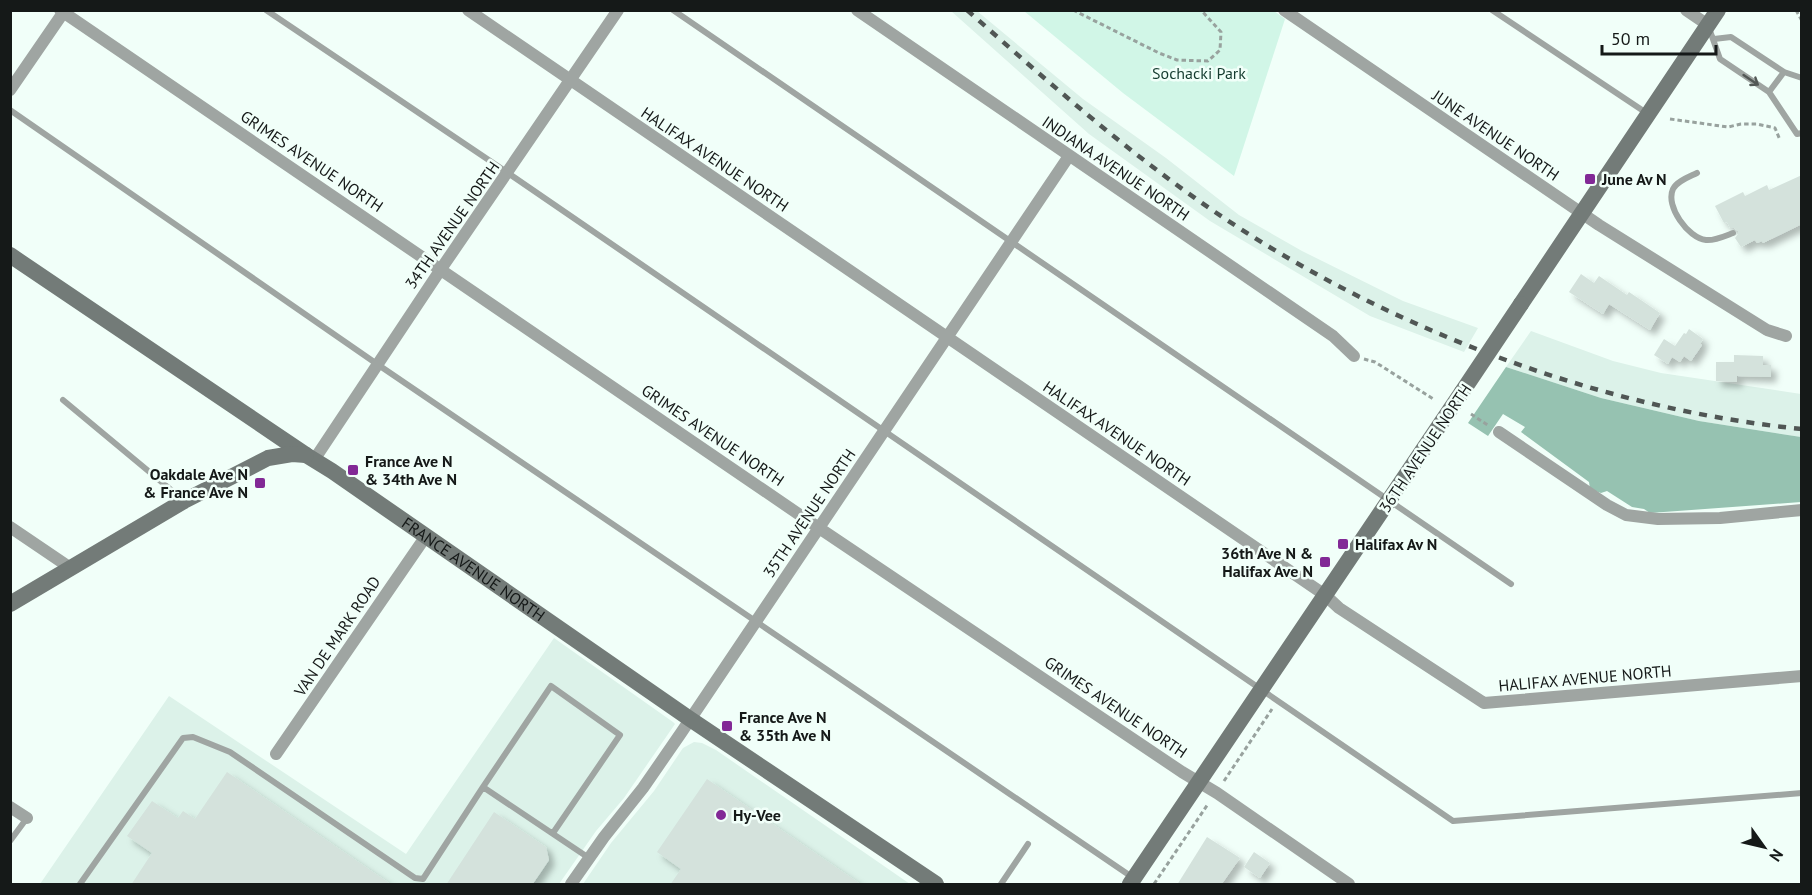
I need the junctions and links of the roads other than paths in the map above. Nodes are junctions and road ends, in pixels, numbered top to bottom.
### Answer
1 (266, 10) edge
2 (468, 10) edge
3 (618, 10) edge
4 (673, 10) edge
5 (857, 10) edge
6 (1284, 10) edge
7 (1492, 10) edge
8 (1686, 10) edge
9 (1718, 10) edge
10 (63, 11) edge
11 (1711, 32) junction
12 (1784, 72) junction
13 (1802, 78) edge
14 (570, 81) junction
15 (10, 90) edge
16 (1769, 93) junction
17 (10, 110) edge
18 (1648, 115) junction
19 (1799, 133) edge
20 (1070, 156) junction
21 (507, 173) junction
22 (1697, 173) dead end
23 (1582, 213) junction
24 (1733, 233) dead end
25 (1011, 243) junction
26 (10, 255) edge
27 (441, 269) junction
28 (1786, 336) dead end
29 (948, 337) junction
30 (1354, 356) road end
31 (377, 364) junction
32 (63, 400) dead end
33 (885, 431) junction
34 (1499, 432) road end
35 (310, 458) junction
36 (1389, 500) junction
37 (184, 501) junction
38 (1802, 510) edge
39 (10, 527) edge
40 (819, 528) junction
41 (426, 536) junction
42 (72, 568) junction
43 (1511, 584) dead end
44 (1325, 595) junction
45 (10, 604) edge
46 (757, 621) junction
47 (1802, 676) edge
48 (1262, 690) junction
49 (690, 719) junction
50 (276, 754) dead end
51 (1199, 783) junction
52 (483, 787) junction
53 (1802, 793) edge
54 (10, 807) edge
55 (27, 818) joint
56 (553, 833) junction
57 (10, 841) edge
58 (1028, 844) dead end
59 (589, 858) junction
60 (1132, 881) edge
61 (80, 885) edge
62 (571, 885) edge
63 (936, 885) edge
64 (1001, 885) edge
65 (1349, 885) edge

1 - 21 lane
2 - 14 street, HALIFAX AVENUE NORTH
3 - 14 street, 34TH AVENUE NORTH
4 - 25 lane
5 - 20 street, INDIANA AVENUE NORTH
6 - 23 street, JUNE AVENUE NORTH
7 - 18 lane
8 - 11 street
9 - 11 street, 36TH AVENUE NORTH
10 - 15 street
10 - 27 street, GRIMES AVENUE NORTH
11 - 12 lane
11 -> 16 lane
11 - 18 street, 36TH AVENUE NORTH
12 - 13 lane
12 - 16 lane
14 - 21 street, 34TH AVENUE NORTH
14 - 29 street, HALIFAX AVENUE NORTH
16 - 19 lane
17 - 31 lane
18 - 23 street, 36TH AVENUE NORTH
20 - 25 street, 35TH AVENUE NORTH
20 - 30 street, INDIANA AVENUE NORTH
21 - 27 street, 34TH AVENUE NORTH
21 - 33 lane
22 - 24 lane
23 - 28 street, JUNE AVENUE NORTH
23 - 36 street, 36TH AVENUE NORTH, bridge
25 - 29 street, 35TH AVENUE NORTH
25 - 36 lane
26 - 35 street, FRANCE AVENUE NORTH
27 - 31 street, 34TH AVENUE NORTH
27 - 40 street, GRIMES AVENUE NORTH
29 - 33 street, 35TH AVENUE NORTH
29 - 44 street, HALIFAX AVENUE NORTH
31 - 35 street, 34TH AVENUE NORTH
31 - 46 lane
32 - 37 lane
33 - 40 street, 35TH AVENUE NORTH
33 - 48 lane
34 - 38 street
35 - 37 street
35 - 41 street, FRANCE AVENUE NORTH
36 - 43 lane
36 - 44 street, 36TH AVENUE NORTH
37 - 42 street
39 - 42 street
40 - 46 street, 35TH AVENUE NORTH
40 - 51 street, GRIMES AVENUE NORTH
41 - 49 street, FRANCE AVENUE NORTH
41 - 50 street, VAN DE MARK ROAD
42 - 45 street
44 - 47 street, HALIFAX AVENUE NORTH
44 - 48 street, 36TH AVENUE NORTH
46 - 49 street, 35TH AVENUE NORTH
46 - 60 lane
48 - 51 street, 36TH AVENUE NORTH
48 - 53 lane
49 - 59 street, 35TH AVENUE NORTH
49 - 63 street, FRANCE AVENUE NORTH
51 - 60 street, 36TH AVENUE NORTH
51 - 65 street, GRIMES AVENUE NORTH
52 - 56 lane
52 - 56 lane
52 - 61 lane
54 - 55 street
55 - 57 lane
56 - 59 lane
58 - 64 lane
59 - 62 street, 35TH AVENUE NORTH

